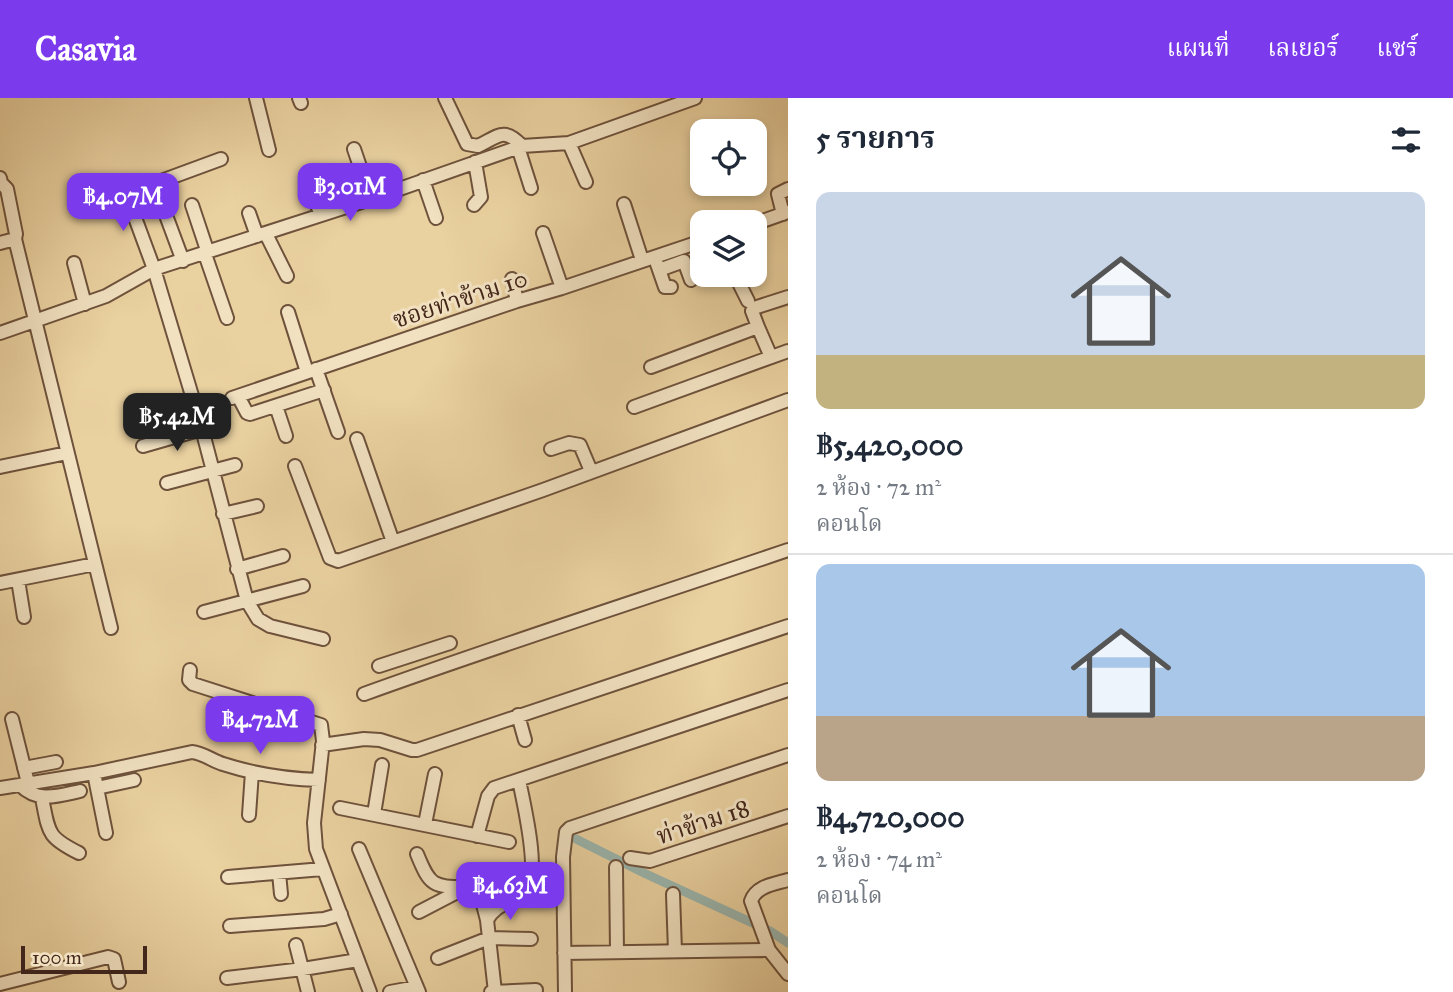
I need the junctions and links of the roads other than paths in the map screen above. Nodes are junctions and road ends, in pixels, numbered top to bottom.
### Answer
1 (256, 98) edge
2 (445, 98) edge
3 (695, 98) edge
4 (569, 143) junction
5 (520, 146) junction
6 (354, 149) dead end
7 (270, 150) dead end
8 (221, 159) dead end
9 (475, 162) junction
10 (0, 178) edge
11 (423, 180) junction
12 (586, 182) dead end
13 (310, 188) dead end
14 (531, 188) dead end
15 (788, 189) edge
16 (371, 199) junction
17 (624, 204) dead end
18 (192, 205) dead end
19 (474, 205) dead end
20 (249, 213) dead end
21 (786, 213) edge
22 (321, 215) junction
23 (167, 218) dead end
24 (436, 218) dead end
25 (767, 219) edge
26 (543, 233) dead end
27 (262, 235) junction
28 (15, 239) junction
29 (0, 243) edge
30 (690, 246) edge
31 (206, 254) junction
32 (183, 261) junction
33 (652, 262) junction
34 (74, 263) dead end
35 (690, 268) edge
36 (154, 269) junction
37 (287, 276) dead end
38 (512, 279) dead end
39 (671, 287) dead end
40 (741, 287) edge
41 (562, 288) junction
42 (788, 297) edge
43 (517, 301) junction
44 (748, 301) dead end
45 (85, 304) junction
46 (288, 312) dead end
47 (227, 318) dead end
48 (35, 321) junction
49 (758, 327) junction
50 (0, 333) edge
51 (788, 351) edge
52 (771, 357) junction
53 (651, 367) dead end
54 (311, 370) junction
55 (324, 390) junction
56 (788, 400) edge
57 (276, 406) junction
58 (634, 407) dead end
59 (202, 429) junction
60 (338, 432) dead end
61 (286, 436) dead end
62 (356, 439) dead end
63 (143, 446) dead end
64 (551, 449) dead end
65 (67, 453) junction
66 (235, 465) dead end
67 (295, 466) dead end
68 (0, 467) edge
69 (212, 471) junction
70 (592, 471) junction
71 (167, 483) dead end
72 (257, 506) dead end
73 (223, 514) junction
74 (393, 542) junction
75 (788, 550) edge
76 (283, 556) dead end
77 (95, 564) junction
78 (237, 569) junction
79 (18, 580) junction
80 (0, 583) edge
81 (303, 586) dead end
82 (247, 601) junction
83 (204, 612) dead end
84 (24, 617) dead end
85 (788, 626) edge
86 (111, 628) dead end
87 (323, 639) dead end
88 (457, 661) junction
89 (379, 666) dead end
90 (190, 670) dead end
91 (788, 690) edge
92 (364, 694) dead end
93 (518, 715) junction
94 (12, 719) dead end
95 (525, 740) dead end
96 (322, 745) junction
97 (788, 755) edge
98 (56, 762) dead end
99 (382, 765) dead end
100 (24, 768) junction
101 (252, 772) junction
102 (94, 773) junction
103 (435, 774) dead end
104 (134, 780) dead end
105 (318, 780) junction
106 (519, 780) junction
107 (24, 784) junction
108 (0, 788) edge
109 (97, 788) junction
110 (80, 791) dead end
111 (42, 798) junction
112 (340, 808) dead end
113 (374, 814) junction
114 (249, 815) dead end
115 (788, 816) edge
116 (425, 824) junction
117 (106, 833) dead end
118 (477, 836) junction
119 (509, 842) dead end
120 (359, 849) dead end
121 (79, 853) dead end
122 (417, 854) dead end
123 (630, 858) dead end
124 (616, 867) dead end
125 (323, 869) junction
126 (279, 873) junction
127 (228, 877) dead end
128 (788, 880) edge
129 (473, 888) junction
130 (281, 894) dead end
131 (673, 894) dead end
132 (519, 895) junction
133 (419, 912) dead end
134 (341, 914) junction
135 (487, 920) junction
136 (230, 926) dead end
137 (489, 939) junction
138 (531, 939) dead end
139 (296, 946) dead end
140 (769, 950) junction
141 (675, 951) junction
142 (617, 952) junction
143 (564, 953) junction
144 (438, 958) dead end
145 (358, 960) junction
146 (303, 969) junction
147 (788, 974) edge
148 (227, 978) dead end
149 (119, 982) dead end
150 (18, 986) edge
151 (0, 988) edge
152 (418, 989) edge
153 (536, 990) dead end
154 (308, 992) edge
155 (370, 992) edge
156 (390, 992) edge
157 (494, 992) edge
158 (565, 992) edge

1 - 7 street
2 - 5 street
3 - 4 street
4 - 5 street
4 - 12 street
5 - 9 street
5 - 14 street
6 - 16 street
8 - 36 street
9 - 11 street
9 - 19 street
10 - 28 street
11 - 16 street
11 - 24 street
13 - 22 street
15 - 21 street
16 - 22 street
17 - 33 street
18 - 31 street
20 - 27 street
21 - 25 street
22 - 27 street
23 - 32 street
26 - 41 street
27 - 31 street
27 - 37 street
28 - 29 street
28 - 48 street
30 - 33 street, ซอยท่าข้าม 10
31 - 32 street
31 - 47 street
32 - 36 street
33 - 35 street
33 - 39 street
33 - 41 street, ซอยท่าข้าม 10
34 - 45 street
36 - 45 street
36 - 59 street
38 - 43 street
40 - 44 street
41 - 43 street, ซอยท่าข้าม 10
42 - 49 street
43 - 54 street, ซอยท่าข้าม 10
45 - 48 street
46 - 54 street
48 - 50 street
48 - 65 street
49 - 52 street
49 - 53 street
51 - 52 street
52 - 58 street
54 - 55 street
54 - 57 street, ซอยท่าข้าม 10
55 - 57 street
55 - 60 street
56 - 70 street
57 - 61 street
59 - 63 street
59 - 69 street
62 - 74 street
64 - 70 street
65 - 68 street
65 - 77 street
66 - 69 street
67 - 74 street
69 - 71 street
69 - 73 street
70 - 74 street
72 - 73 street
73 - 78 street
75 - 88 street
76 - 78 street
77 - 79 street
77 - 86 street
78 - 82 street
79 - 80 street
79 - 84 street
81 - 82 street
82 - 83 street
82 - 87 street
85 - 93 street
88 - 89 street
88 - 92 street
90 - 96 street
91 - 106 street
93 - 95 street
93 - 96 street
94 - 100 street
96 - 105 street
97 - 143 street
98 - 100 street
99 - 113 street
100 - 107 street
101 - 102 street
101 - 105 street
101 - 114 street
102 - 107 street
102 - 109 street
103 - 116 street
104 - 109 street
105 - 125 street
106 - 118 street
106 - 132 street
107 - 108 street
107 - 111 street
109 - 117 street
110 - 111 street
111 - 121 street
112 - 113 street
113 - 116 street
115 - 123 street, ท่าข้าม 18
116 - 118 street
118 - 119 street
120 - 152 street
122 - 129 street
124 - 142 street
125 - 126 street
125 - 134 street
126 - 127 street
126 - 130 street
128 - 140 street
129 - 132 street
129 - 133 street
129 - 135 street
131 - 141 street
132 - 135 street
134 - 136 street
134 - 145 street
135 - 137 street
137 - 138 street
137 - 144 street
137 - 157 street
139 - 146 street
140 - 141 street
140 - 147 street
141 - 142 street
142 - 143 street
143 - 158 street
145 - 146 street
145 - 155 street
146 - 148 street
146 - 154 street
149 - 150 street
150 - 151 street
152 - 156 street
153 - 157 street

